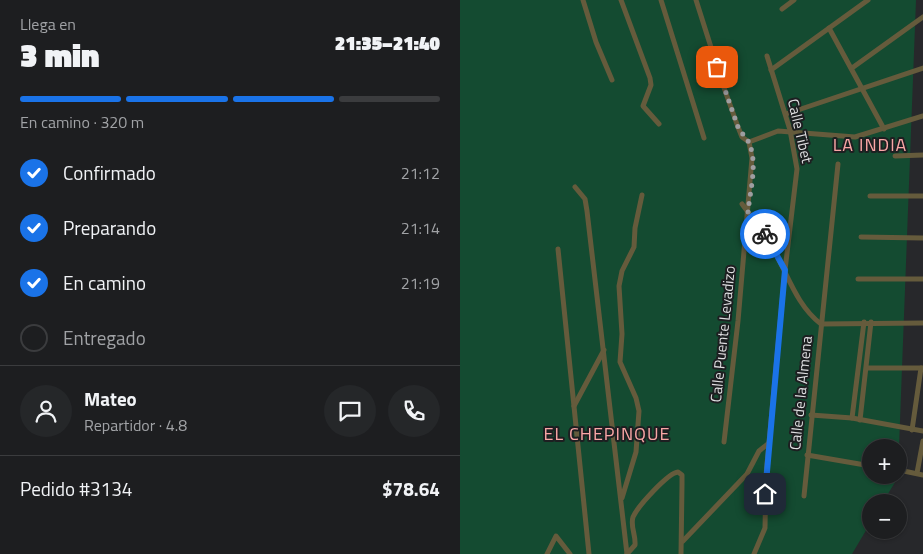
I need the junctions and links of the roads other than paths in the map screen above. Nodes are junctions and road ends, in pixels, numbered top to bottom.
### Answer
1 (583, 0) edge
2 (621, 0) edge
3 (661, 0) edge
4 (696, 0) edge
5 (794, 0) edge
6 (868, 0) edge
7 (782, 8) dead end
8 (923, 17) edge
9 (829, 28) junction
10 (767, 56) dead end
11 (852, 68) junction
12 (923, 68) edge
13 (771, 70) junction
14 (612, 80) dead end
15 (864, 87) junction
16 (786, 114) junction
17 (923, 116) edge
18 (659, 124) dead end
19 (884, 129) junction
20 (790, 130) junction
21 (704, 138) dead end
22 (749, 142) junction
23 (923, 155) edge
24 (895, 156) dead end
25 (838, 164) dead end
26 (575, 187) dead end
27 (642, 195) dead end
28 (870, 196) dead end
29 (923, 196) edge
30 (742, 204) dead end
31 (748, 212) junction
32 (861, 237) dead end
33 (923, 238) edge
34 (558, 249) dead end
35 (785, 270) junction
36 (858, 279) dead end
37 (923, 279) edge
38 (864, 322) junction
39 (871, 322) junction
40 (923, 323) edge
41 (821, 324) junction
42 (604, 350) junction
43 (866, 368) junction
44 (922, 368) edge
45 (574, 406) junction
46 (811, 415) junction
47 (852, 418) junction
48 (860, 420) junction
49 (912, 430) junction
50 (923, 431) edge
51 (923, 441) edge
52 (724, 442) dead end
53 (769, 443) junction
54 (806, 455) junction
55 (862, 464) edge
56 (907, 472) edge
57 (920, 474) edge
58 (804, 496) dead end
59 (621, 500) junction
60 (683, 541) junction
61 (547, 554) edge
62 (570, 554) edge
63 (589, 554) edge
64 (627, 554) edge
65 (681, 554) edge
66 (754, 554) edge

1 - 14 street
2 - 18 street
3 - 21 street
4 - 22 street, Calle Puente Levadizo
5 - 7 street
6 - 9 street
8 - 11 street
9 - 11 street
9 - 13 street
10 - 13 street, Calle Tibet
11 - 15 street
12 - 15 street
13 - 16 street, Calle Tibet
15 - 16 street
15 - 19 street
16 - 20 street, Calle Tibet
17 - 19 street
19 - 20 street
20 - 22 street
20 - 35 street, Calle Tibet
22 - 31 street, Calle Puente Levadizo
23 - 24 street
25 - 41 street, Calle de la Almena
26 - 42 street
27 - 59 street
28 - 29 street
30 - 31 street
31 - 35 street
31 - 52 street, Calle Puente Levadizo
32 - 33 street
34 - 45 street
35 - 41 street
35 - 53 street, Calle Tibet
36 - 37 street
38 - 39 street
38 - 41 street
38 - 47 street
39 - 40 street
39 - 43 street
41 - 46 street, Calle de la Almena
42 - 45 street
42 - 59 street
43 - 44 street
43 - 48 street
44 - 49 street
45 - 63 street
46 - 47 street
46 - 54 street, Calle de la Almena
47 - 48 street
48 - 49 street
49 - 50 street
51 - 57 street
53 - 60 street
53 - 66 street, Calle Tibet
54 - 55 street
54 - 58 street, Calle de la Almena
56 - 57 street
59 - 64 street
60 - 64 street
60 - 65 street
61 - 62 street

